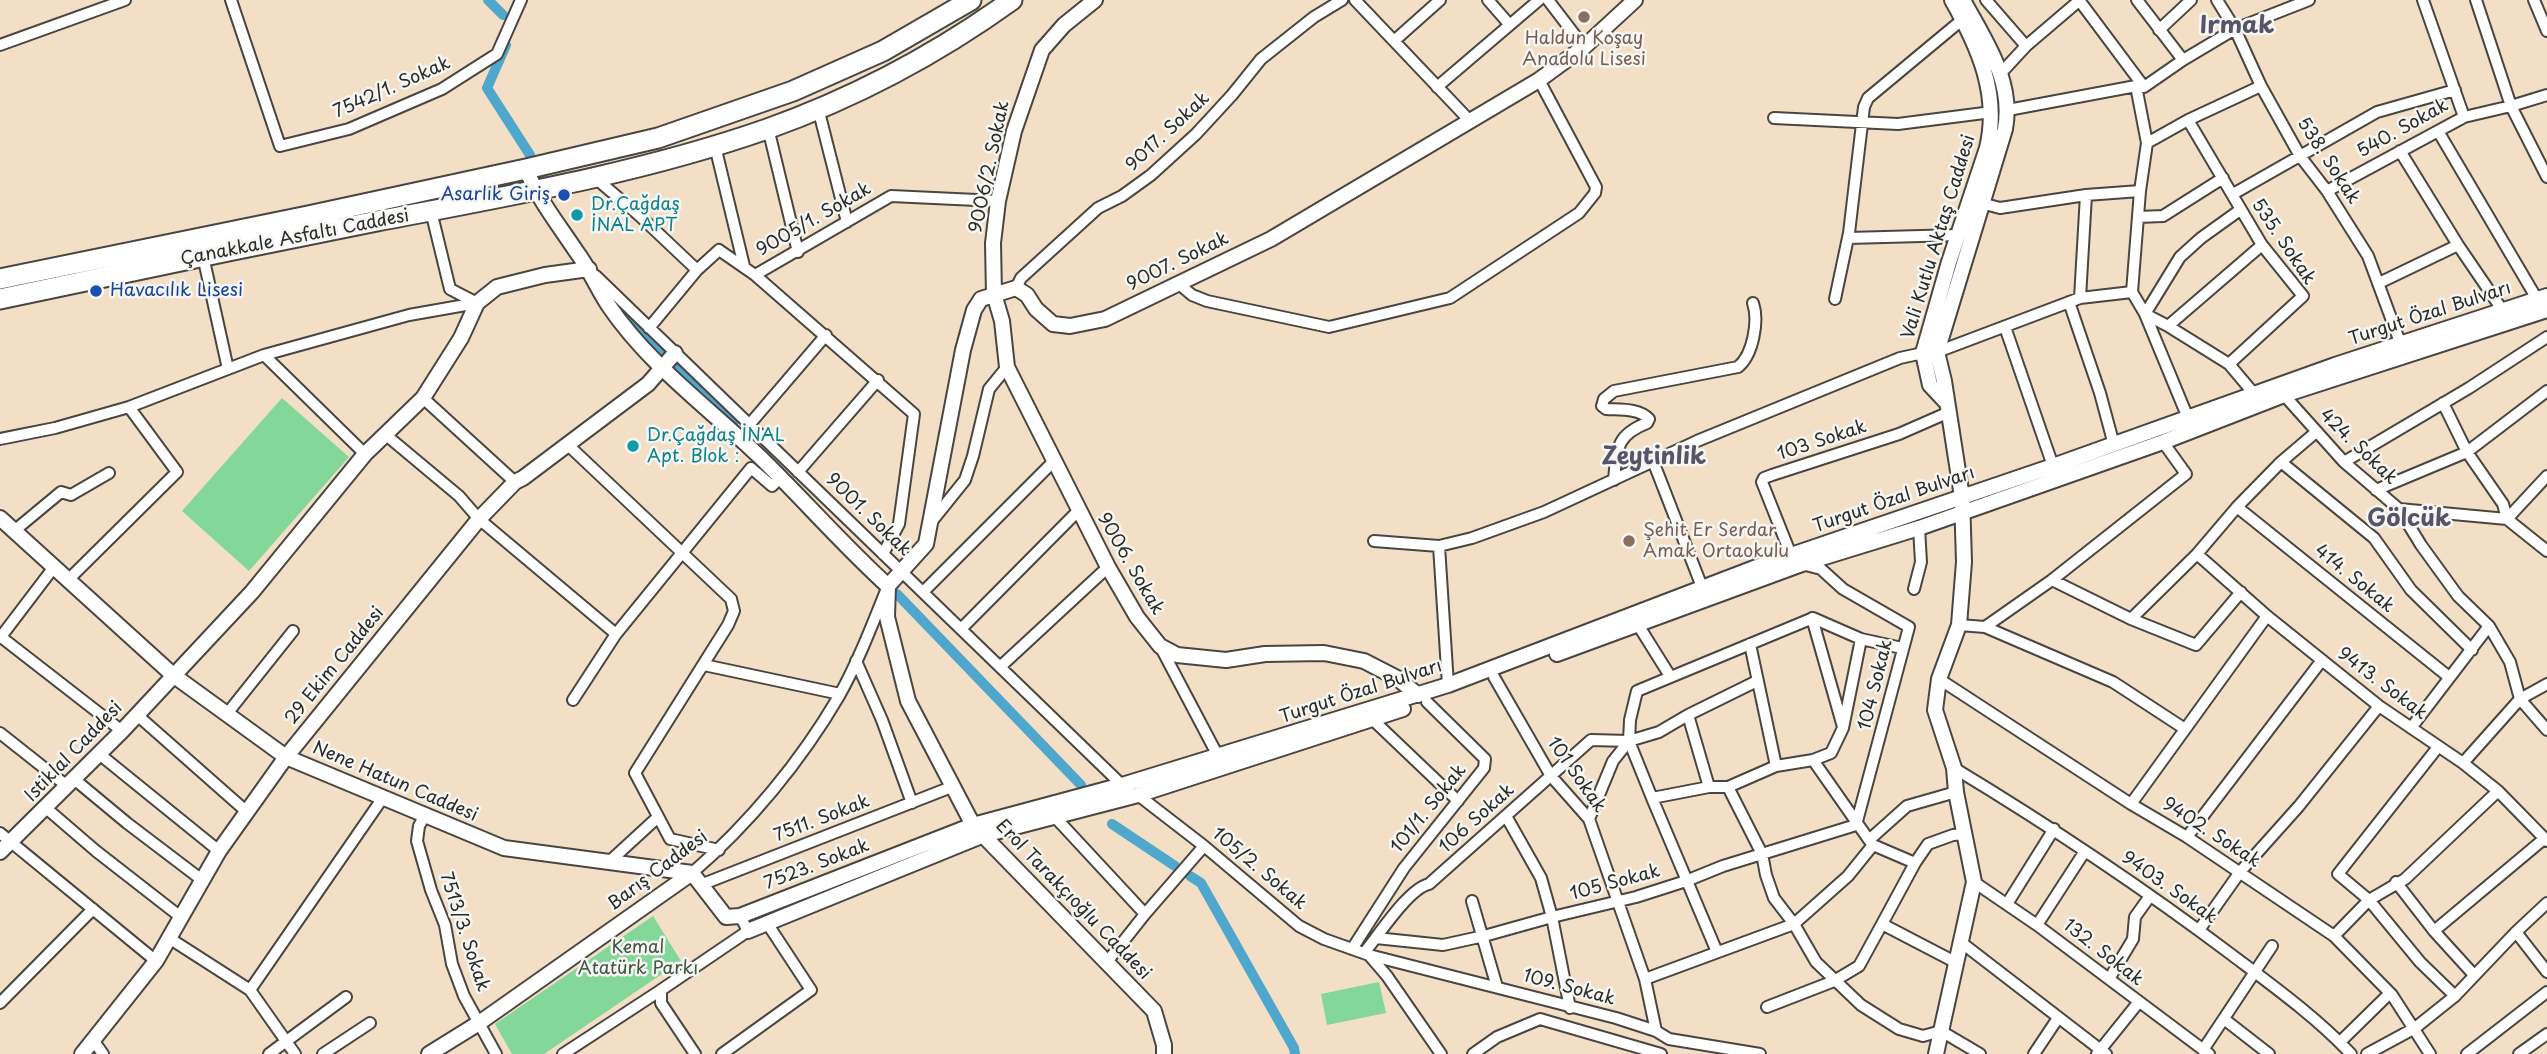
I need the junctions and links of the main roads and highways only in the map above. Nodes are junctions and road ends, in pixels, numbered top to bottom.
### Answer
1 (971, 0) edge
2 (1012, 0) edge
3 (0, 279) edge
4 (0, 299) edge

1 - 3 highway, Çanakkale Asfaltı Caddesi
2 - 4 highway, Çanakkale Asfaltı Caddesi

